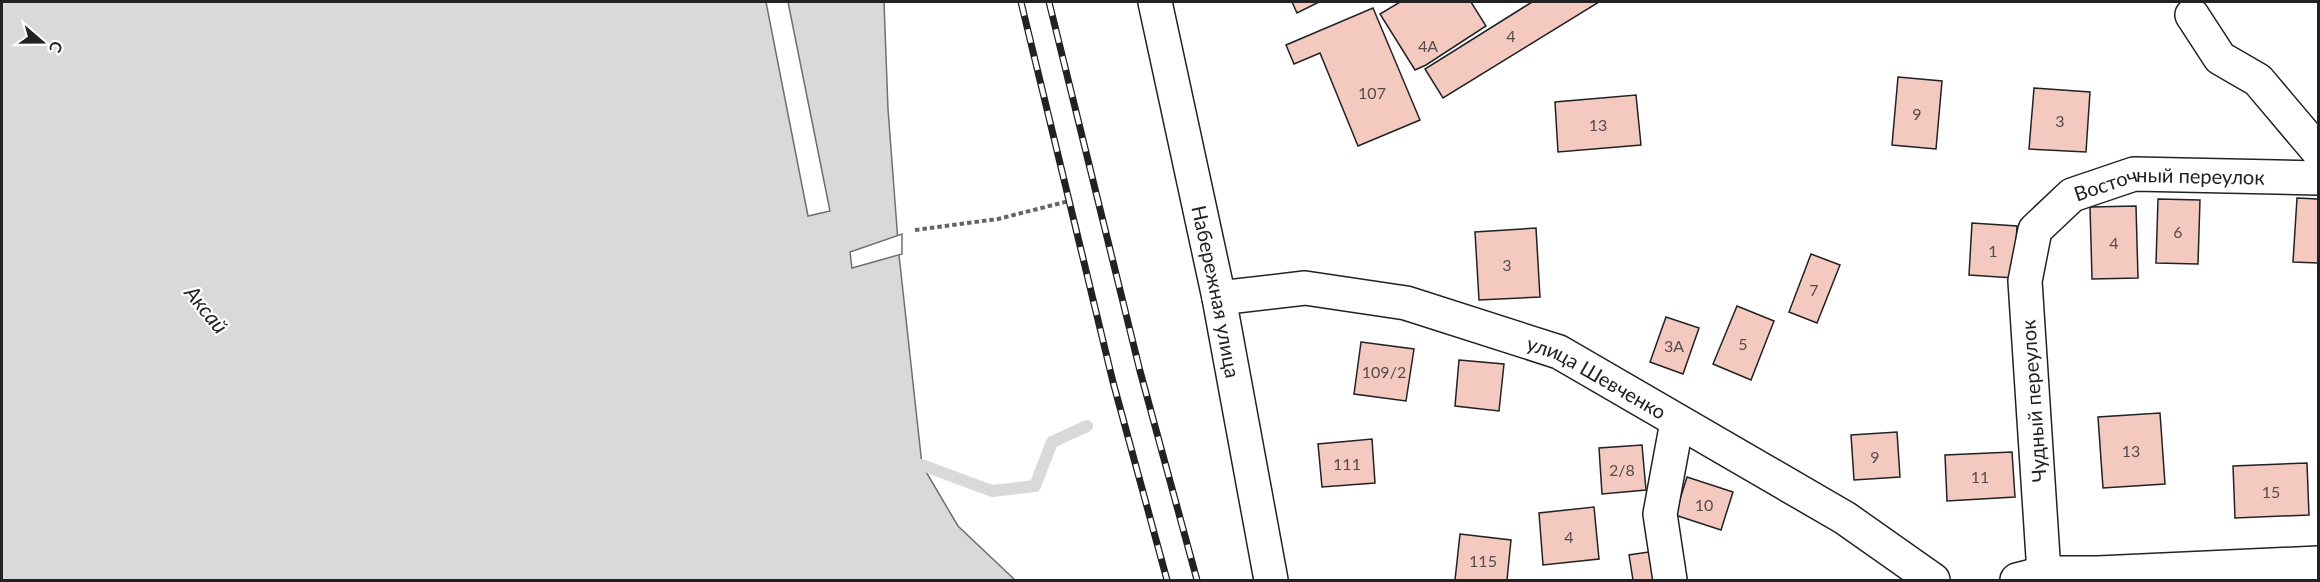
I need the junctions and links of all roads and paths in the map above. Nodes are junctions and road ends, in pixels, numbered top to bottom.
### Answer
1 (1155, 2) edge
2 (2192, 15) dead end
3 (2319, 151) edge
4 (2319, 178) edge
5 (1069, 201) dead end
6 (915, 230) dead end
7 (2035, 230) joint
8 (1219, 298) junction
9 (1677, 422) junction
10 (2319, 563) edge
11 (2031, 577) edge
12 (1270, 580) edge
13 (1670, 580) edge
14 (1933, 580) edge

1 - 8 street, Набережная улица
2 - 3 street
4 - 7 street, Восточный переулок
5 - 6 path
7 - 11 street, Чудный переулок
8 - 9 street, улица Шевченко
8 - 12 street, Набережная улица
9 - 13 street
9 - 14 street, улица Шевченко
10 - 11 street

